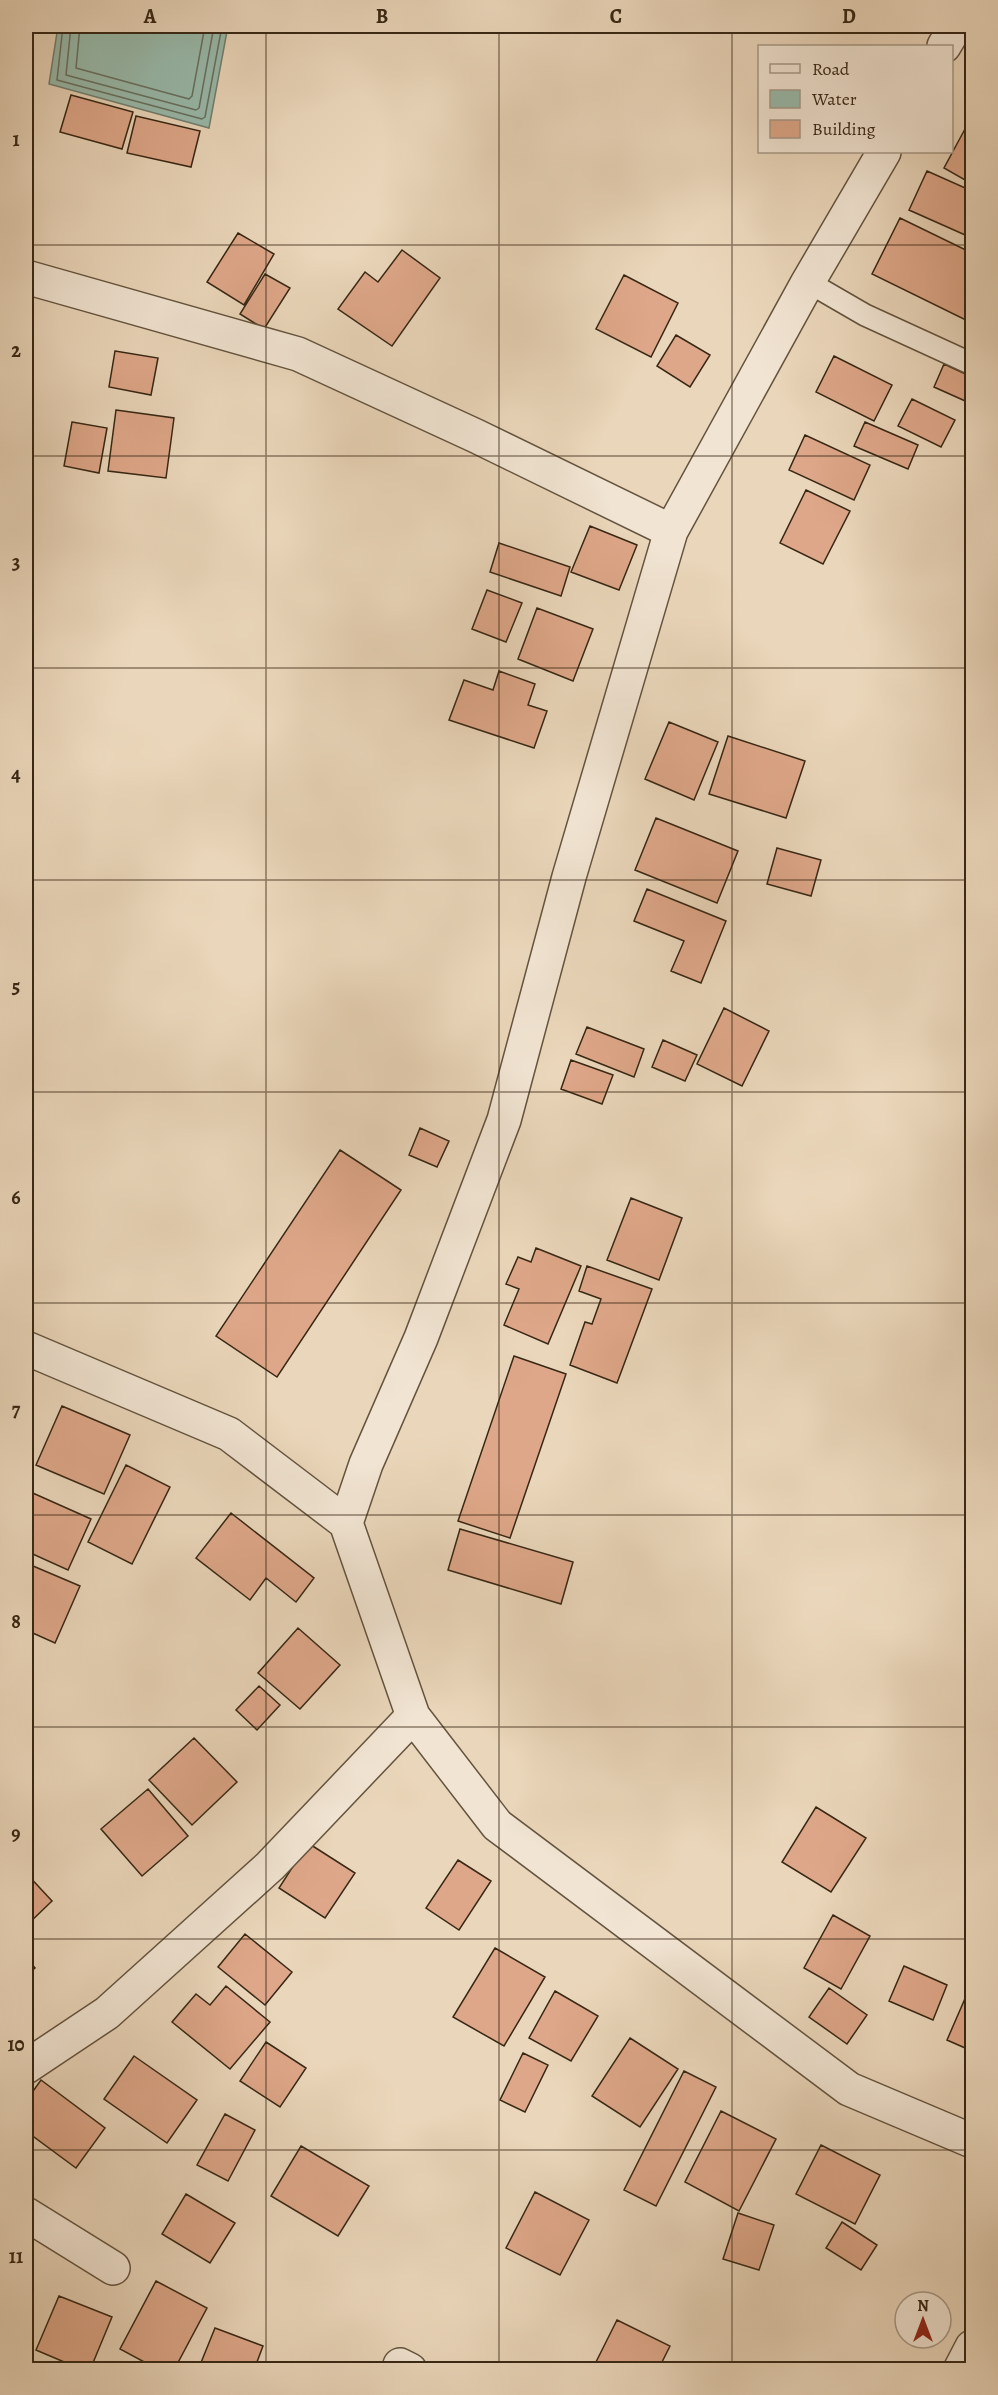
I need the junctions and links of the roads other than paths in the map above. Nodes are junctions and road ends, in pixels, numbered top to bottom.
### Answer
1 (956, 26) edge
2 (945, 45) edge
3 (883, 153) edge
4 (26, 277) edge
5 (808, 282) junction
6 (972, 364) edge
7 (671, 531) junction
8 (26, 1348) edge
9 (346, 1522) junction
10 (413, 1716) junction
11 (26, 2067) edge
12 (972, 2141) edge
13 (26, 2214) edge
14 (113, 2268) dead end
15 (972, 2347) edge
16 (960, 2370) edge

1 - 2 street
3 - 5 street
4 - 7 street
5 - 6 lane
5 - 7 street
7 - 9 street
8 - 9 street
9 - 10 street
10 - 11 street
10 - 12 street
13 - 14 street
15 - 16 street

